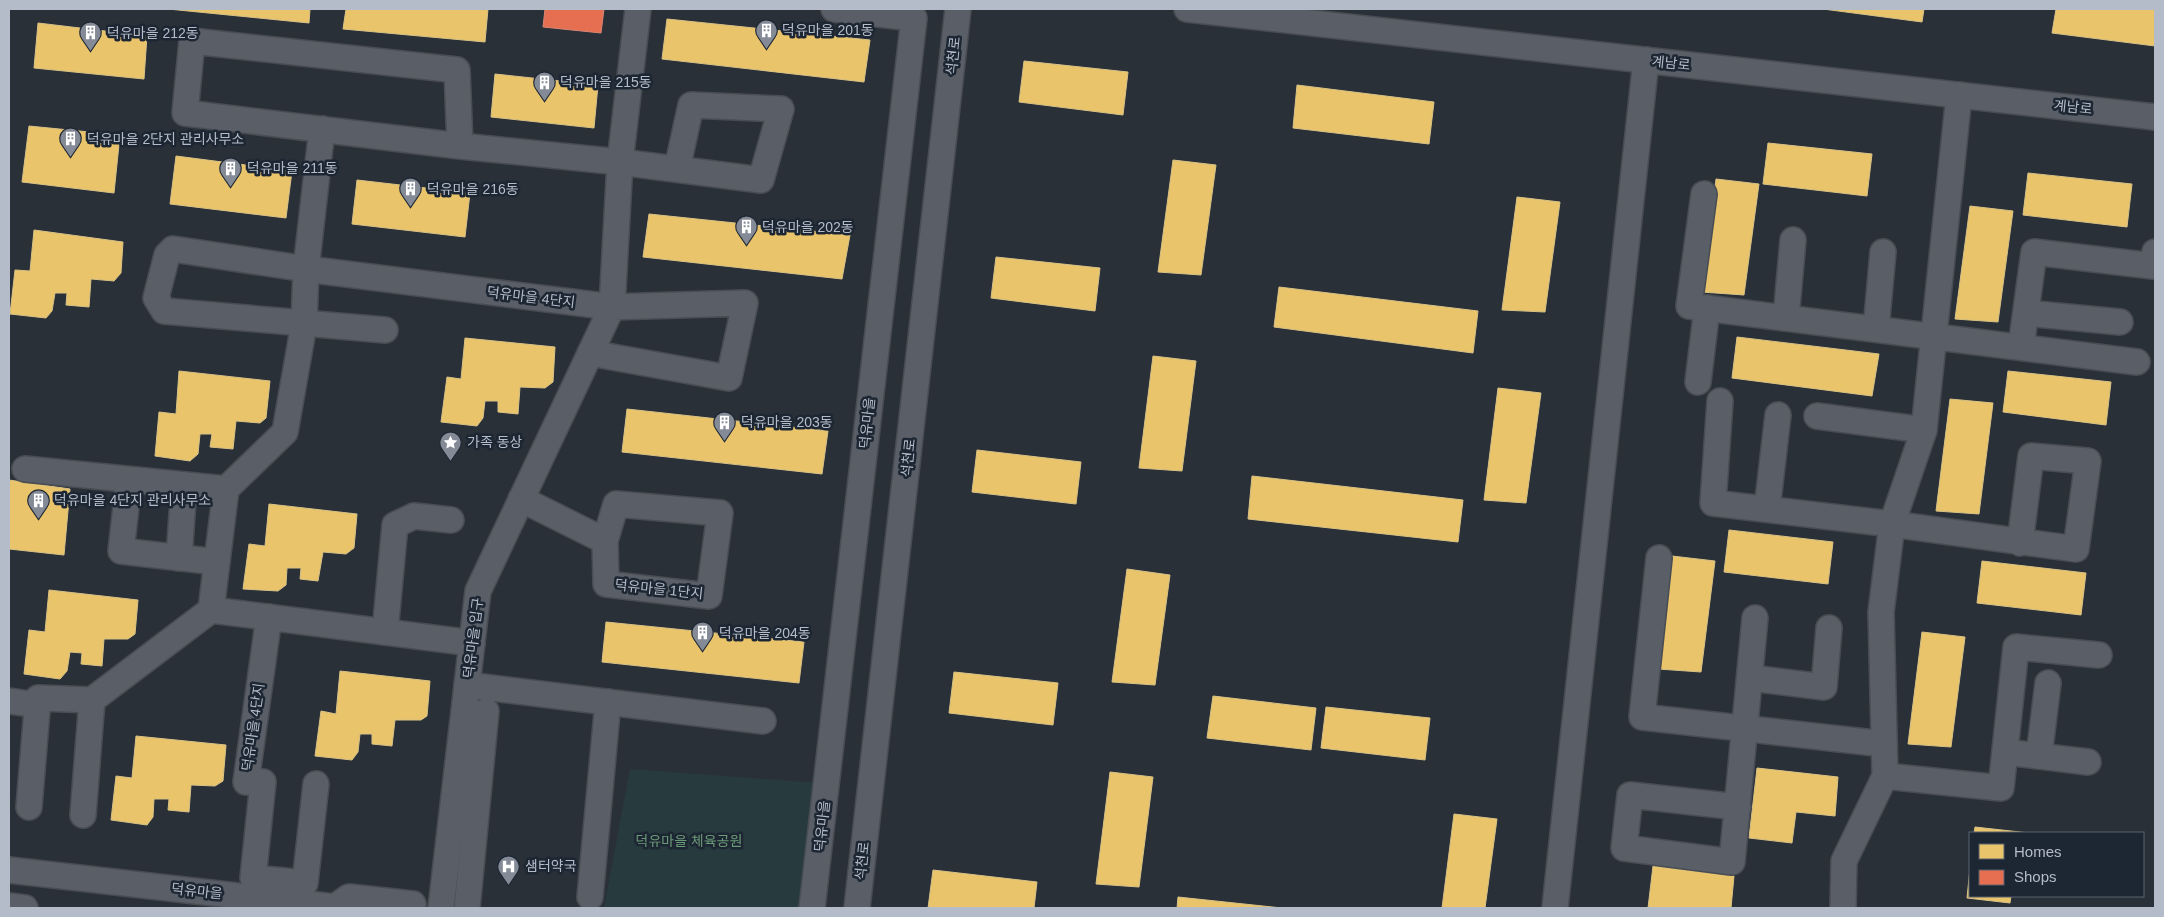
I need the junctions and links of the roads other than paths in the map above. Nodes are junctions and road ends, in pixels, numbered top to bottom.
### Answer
1 (638, 9) edge
2 (834, 9) edge
3 (958, 9) edge
4 (1186, 9) edge
5 (1646, 60) junction
6 (1959, 95) junction
7 (2155, 116) edge
8 (322, 129) junction
9 (460, 146) junction
10 (620, 162) junction
11 (677, 169) dead end
12 (1704, 194) dead end
13 (1793, 240) dead end
14 (1883, 252) dead end
15 (2155, 252) edge
16 (306, 269) junction
17 (612, 307) junction
18 (1707, 308) junction
19 (2026, 313) junction
20 (1786, 318) junction
21 (2120, 322) dead end
22 (304, 324) junction
23 (1876, 329) junction
24 (385, 330) dead end
25 (1934, 336) junction
26 (2022, 347) junction
27 (590, 353) junction
28 (2137, 362) dead end
29 (1698, 382) dead end
30 (1720, 401) dead end
31 (1778, 415) dead end
32 (1817, 416) dead end
33 (1924, 430) junction
34 (25, 469) dead end
35 (129, 480) junction
36 (184, 485) junction
37 (226, 489) junction
38 (521, 499) junction
39 (1767, 509) junction
40 (451, 520) dead end
41 (1892, 524) junction
42 (605, 541) junction
43 (2020, 543) dead end
44 (179, 558) junction
45 (1659, 558) dead end
46 (217, 562) junction
47 (211, 610) junction
48 (269, 617) junction
49 (1755, 618) dead end
50 (1829, 628) dead end
51 (385, 632) junction
52 (472, 643) junction
53 (2099, 655) dead end
54 (1751, 678) junction
55 (2048, 683) dead end
56 (467, 685) junction
57 (92, 700) junction
58 (9, 701) edge
59 (608, 702) junction
60 (37, 705) junction
61 (486, 711) dead end
62 (763, 721) dead end
63 (1746, 728) junction
64 (1884, 744) junction
65 (2005, 752) junction
66 (2039, 756) junction
67 (2088, 762) dead end
68 (1884, 776) junction
69 (316, 784) dead end
70 (29, 807) dead end
71 (1738, 807) junction
72 (82, 815) dead end
73 (9, 870) edge
74 (590, 897) dead end
75 (413, 904) dead end
76 (9, 906) edge
77 (25, 908) edge
78 (441, 908) edge
79 (467, 908) edge
80 (812, 908) edge
81 (857, 908) edge
82 (1555, 908) edge
83 (1843, 908) edge

1 - 10 street
2 - 80 street, 덕유마을
3 - 81 street, 석천로
4 - 5 street, 계남로
5 - 6 street, 계남로
5 - 82 street
6 - 7 street, 계남로
6 - 25 street
8 - 9 street
8 - 9 street
8 - 16 street
9 - 10 street
10 - 11 street
10 - 17 street
12 - 18 street
13 - 20 street
14 - 23 street
15 - 19 street
16 - 17 street, 덕유마을 4단지
16 - 22 street
16 - 22 street, 덕유마을 4단지
17 - 27 street, 덕유마을 입구
17 - 27 street
18 - 20 street
18 - 29 street
19 - 21 street
19 - 26 street
20 - 23 street
22 - 24 street, 덕유마을 4단지
22 - 37 street
23 - 25 street
25 - 26 street
25 - 33 street
26 - 28 street
27 - 38 street, 덕유마을 입구
30 - 39 street
31 - 39 street
32 - 33 street
33 - 41 street
34 - 35 street
35 - 36 street
35 - 44 street
36 - 37 street
36 - 44 street
37 - 46 street
38 - 42 street
38 - 52 street, 덕유마을 입구
39 - 41 street
40 - 51 street
41 - 43 street
41 - 64 street
42 - 42 street, 덕유마을 1단지
44 - 46 street
45 - 63 street
46 - 47 street
47 - 48 street
47 - 57 street
48 - 51 street
48 - 69 street, 덕유마을 4단지
49 - 54 street
50 - 54 street
51 - 52 street
52 - 56 street, 덕유마을 입구
53 - 65 street
54 - 63 street
55 - 66 street
56 - 59 street
56 - 78 street, 덕유마을 입구
57 - 60 street
57 - 72 street
58 - 60 street
59 - 62 street
59 - 74 street
60 - 70 street
61 - 79 street
63 - 64 street
63 - 71 street
64 - 68 street
65 - 66 street
65 - 68 street
66 - 67 street
68 - 83 street
71 - 71 street
73 - 75 street, 덕유마을
76 - 77 street

